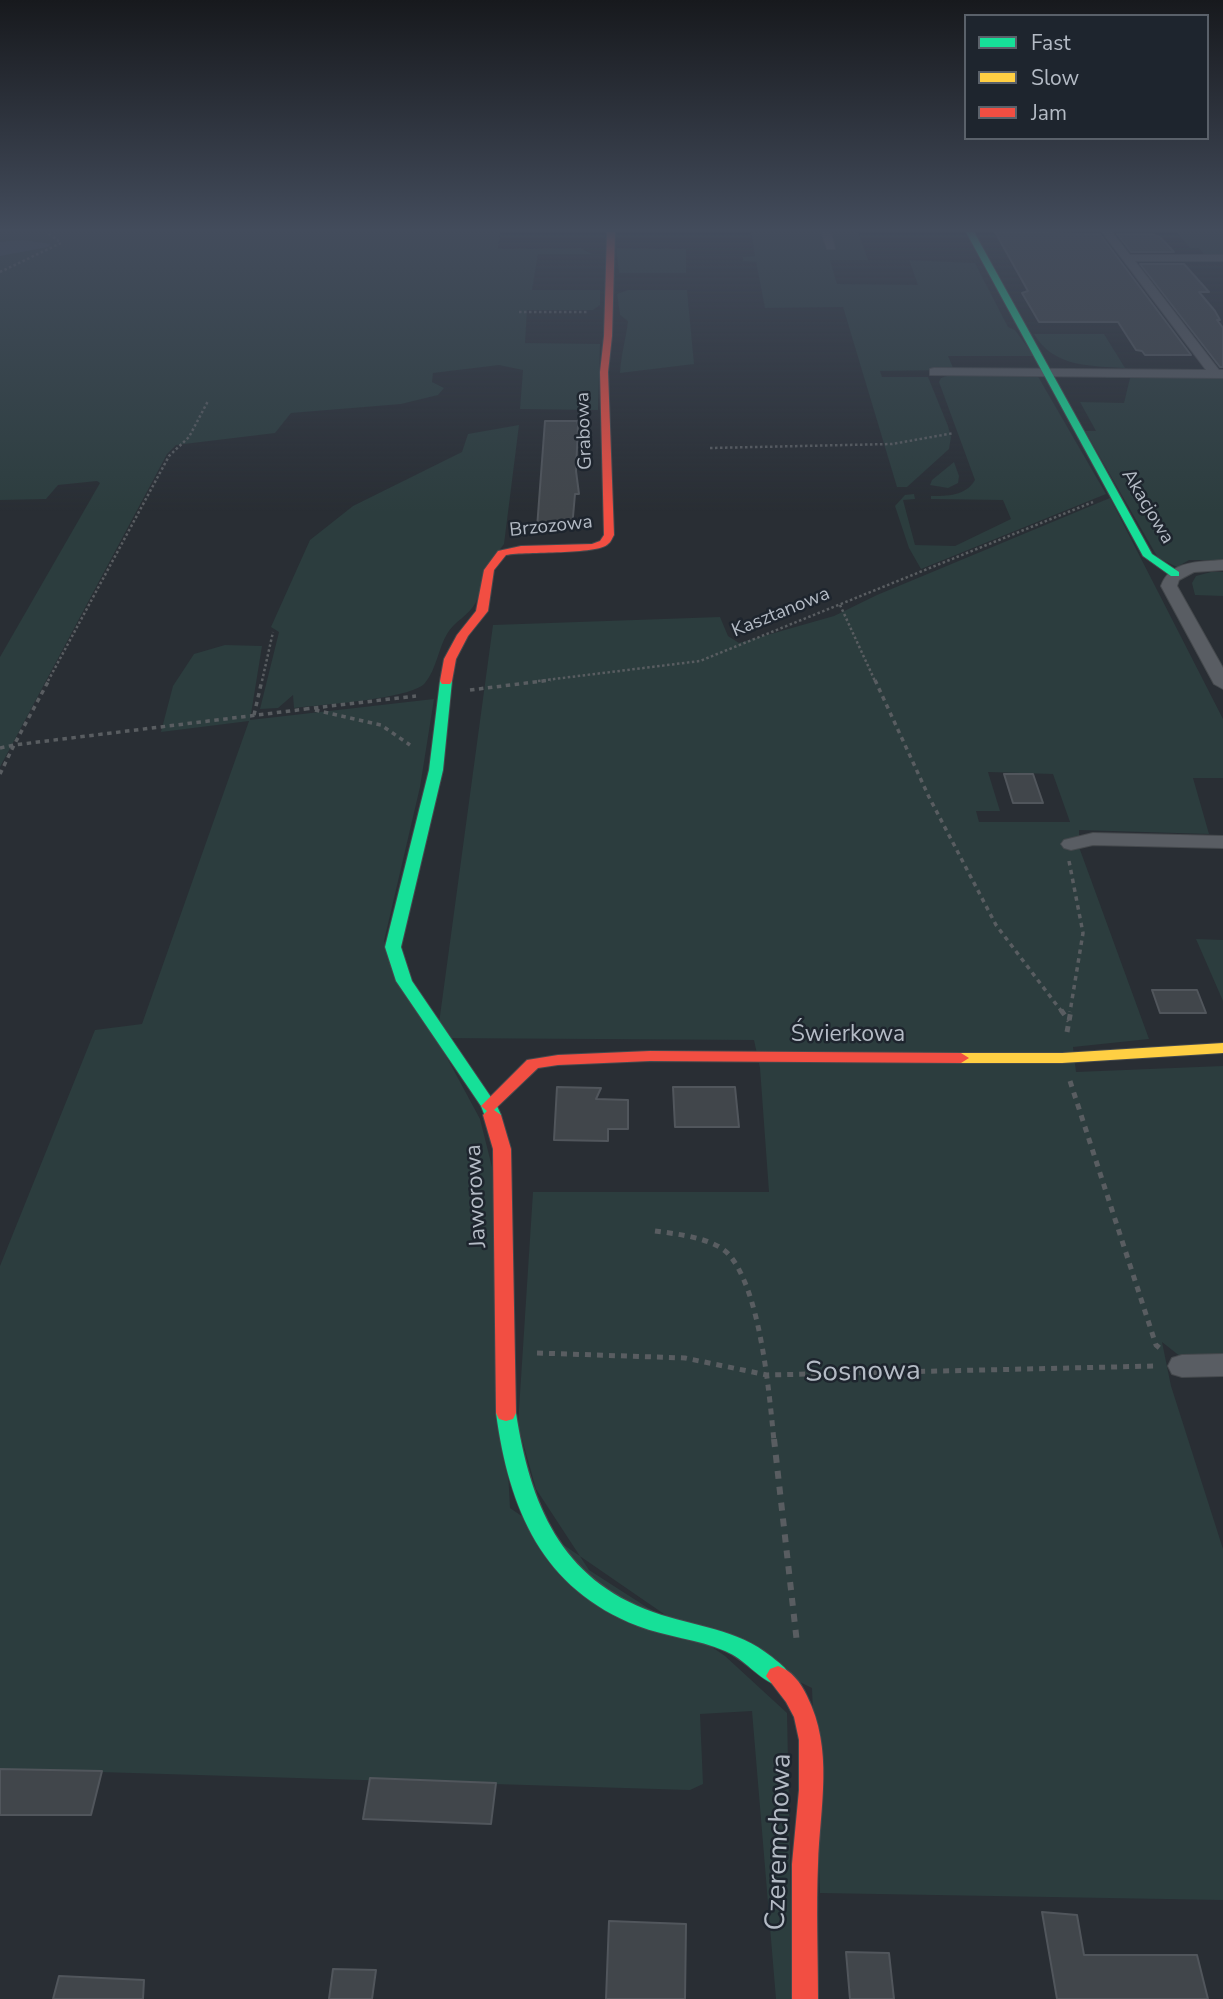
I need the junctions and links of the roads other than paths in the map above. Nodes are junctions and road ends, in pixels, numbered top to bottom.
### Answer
1 (608, 325) edge
2 (1020, 325) edge
3 (1180, 325) edge
4 (1030, 343) junction
5 (934, 372) dead end
6 (1047, 373) junction
7 (1102, 373) junction
8 (1219, 374) edge
9 (604, 543) joint
10 (502, 553) joint
11 (1223, 565) edge
12 (1175, 574) junction
13 (1223, 684) edge
14 (1223, 842) edge
15 (1071, 844) road end
16 (1223, 1048) edge
17 (489, 1106) junction
18 (1223, 1365) edge
19 (1182, 1366) road end
20 (793, 1689) joint
21 (805, 1999) edge

1 - 9 street, Grabowa
2 - 4 street, Akacjowa
3 - 8 street
4 - 6 street, Akacjowa
4 - 7 street
5 - 6 street
6 - 7 street
6 - 12 street, Akacjowa
7 - 8 street
9 - 10 street, Brzozowa
10 - 17 street, Jaworowa
11 - 12 street
12 - 13 street, Akacjowa
14 - 15 street
16 - 17 street, Świerkowa
17 - 20 street, Jaworowa
18 - 19 street
20 - 21 street, Czeremchowa

